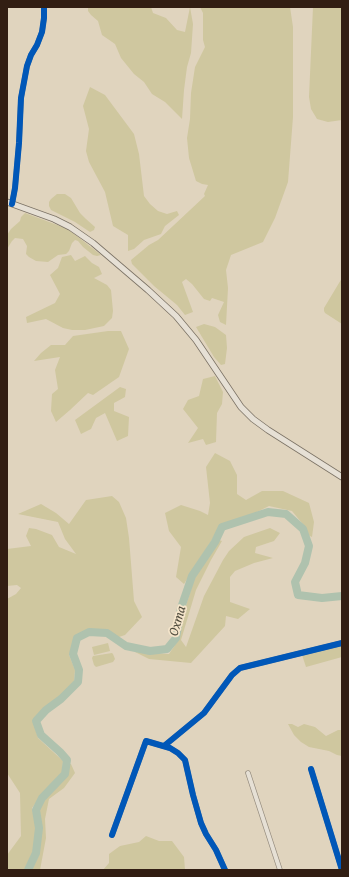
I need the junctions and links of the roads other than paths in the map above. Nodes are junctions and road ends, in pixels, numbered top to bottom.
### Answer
1 (44, 7) edge
2 (10, 203) edge
3 (342, 477) edge
4 (342, 643) edge
5 (164, 746) junction
6 (311, 769) dead end
7 (248, 773) dead end
8 (112, 835) dead end
9 (225, 870) edge
10 (280, 870) edge
11 (342, 870) edge

1 - 2 street
2 - 3 main road
4 - 5 street
5 - 8 street
5 - 9 street
6 - 11 street
7 - 10 street

